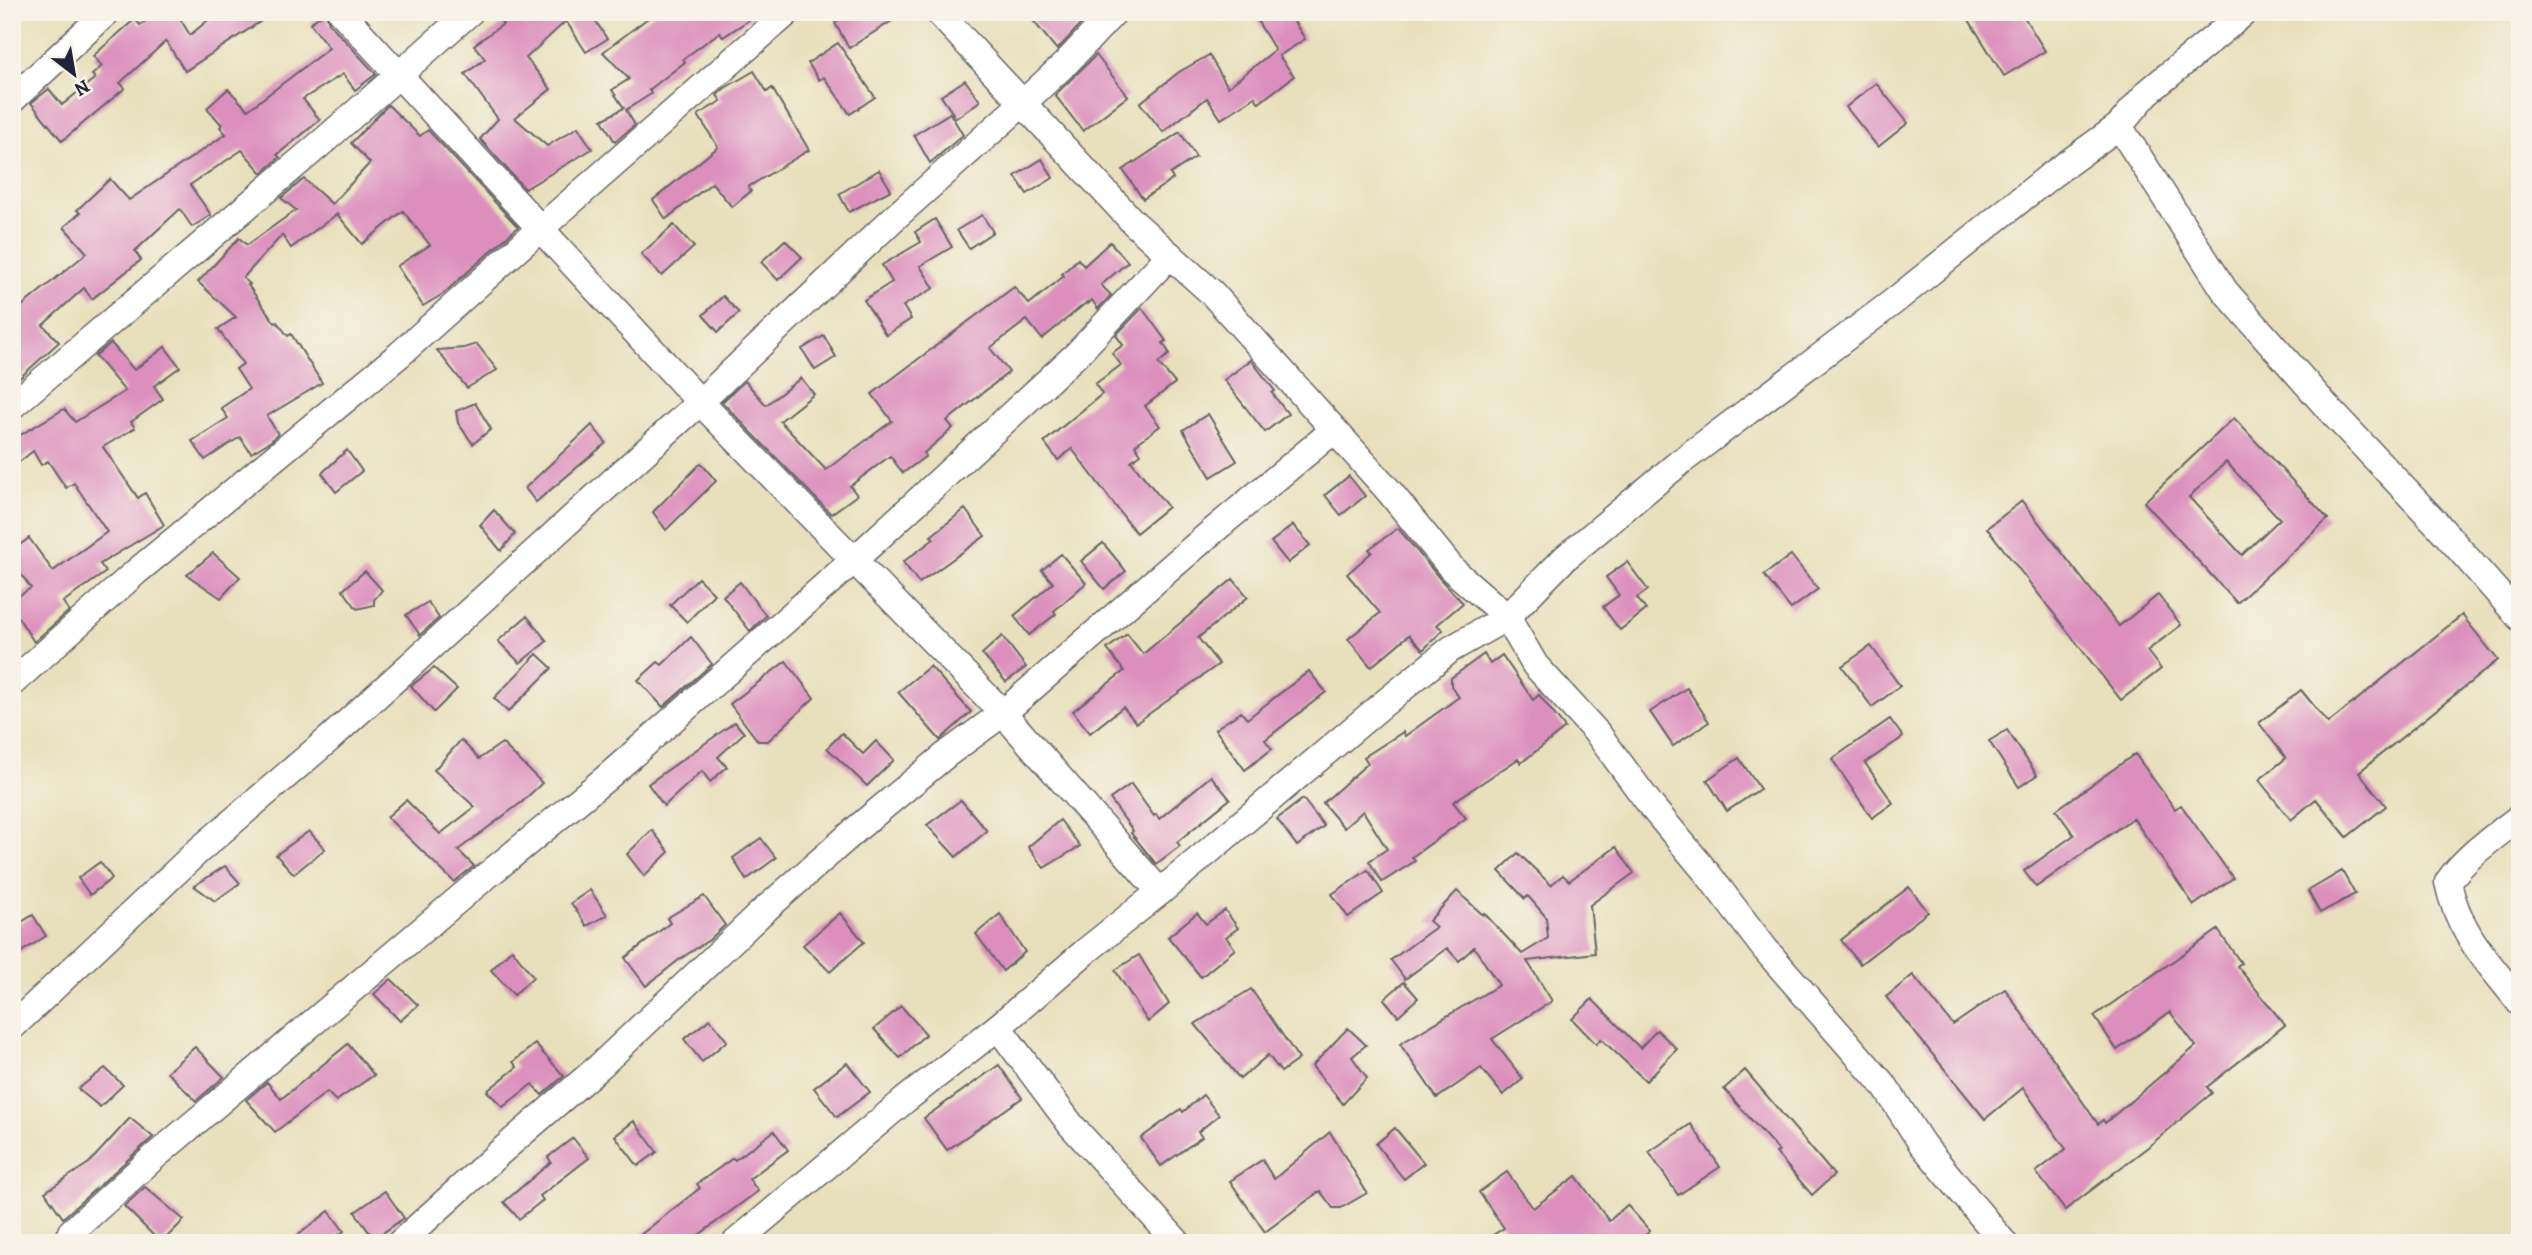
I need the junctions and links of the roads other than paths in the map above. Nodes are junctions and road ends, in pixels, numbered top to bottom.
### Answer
1 (107, 12) edge
2 (341, 12) edge
3 (470, 12) edge
4 (788, 12) edge
5 (938, 12) edge
6 (1114, 12) edge
7 (2245, 12) edge
8 (399, 73) junction
9 (12, 100) edge
10 (1023, 103) junction
11 (2119, 127) junction
12 (541, 228) junction
13 (1170, 255) junction
14 (700, 402) junction
15 (12, 406) edge
16 (1334, 430) junction
17 (854, 560) junction
18 (1507, 617) junction
19 (2520, 618) edge
20 (12, 683) edge
21 (1003, 713) junction
22 (2520, 817) edge
23 (1160, 892) junction
24 (2520, 1003) edge
25 (12, 1027) edge
26 (998, 1027) junction
27 (72, 1232) dead end
28 (400, 1243) edge
29 (735, 1243) edge
30 (1178, 1243) edge
31 (2004, 1243) edge

1 - 9 street
2 - 8 street
3 - 8 street
4 - 12 street
5 - 10 street
6 - 10 street
7 - 11 street
8 - 12 street
8 - 15 street
10 - 13 street
10 - 14 street
11 - 18 street
11 - 19 street
12 - 14 street
12 - 20 street
13 - 16 street
13 - 17 street
14 - 17 street
14 - 25 street
16 - 18 street
16 - 21 street
17 - 21 street
17 - 27 street
18 - 23 street
18 - 31 street
21 - 23 street
21 - 28 street
22 - 24 street
23 - 26 street
26 - 29 street
26 - 30 street

